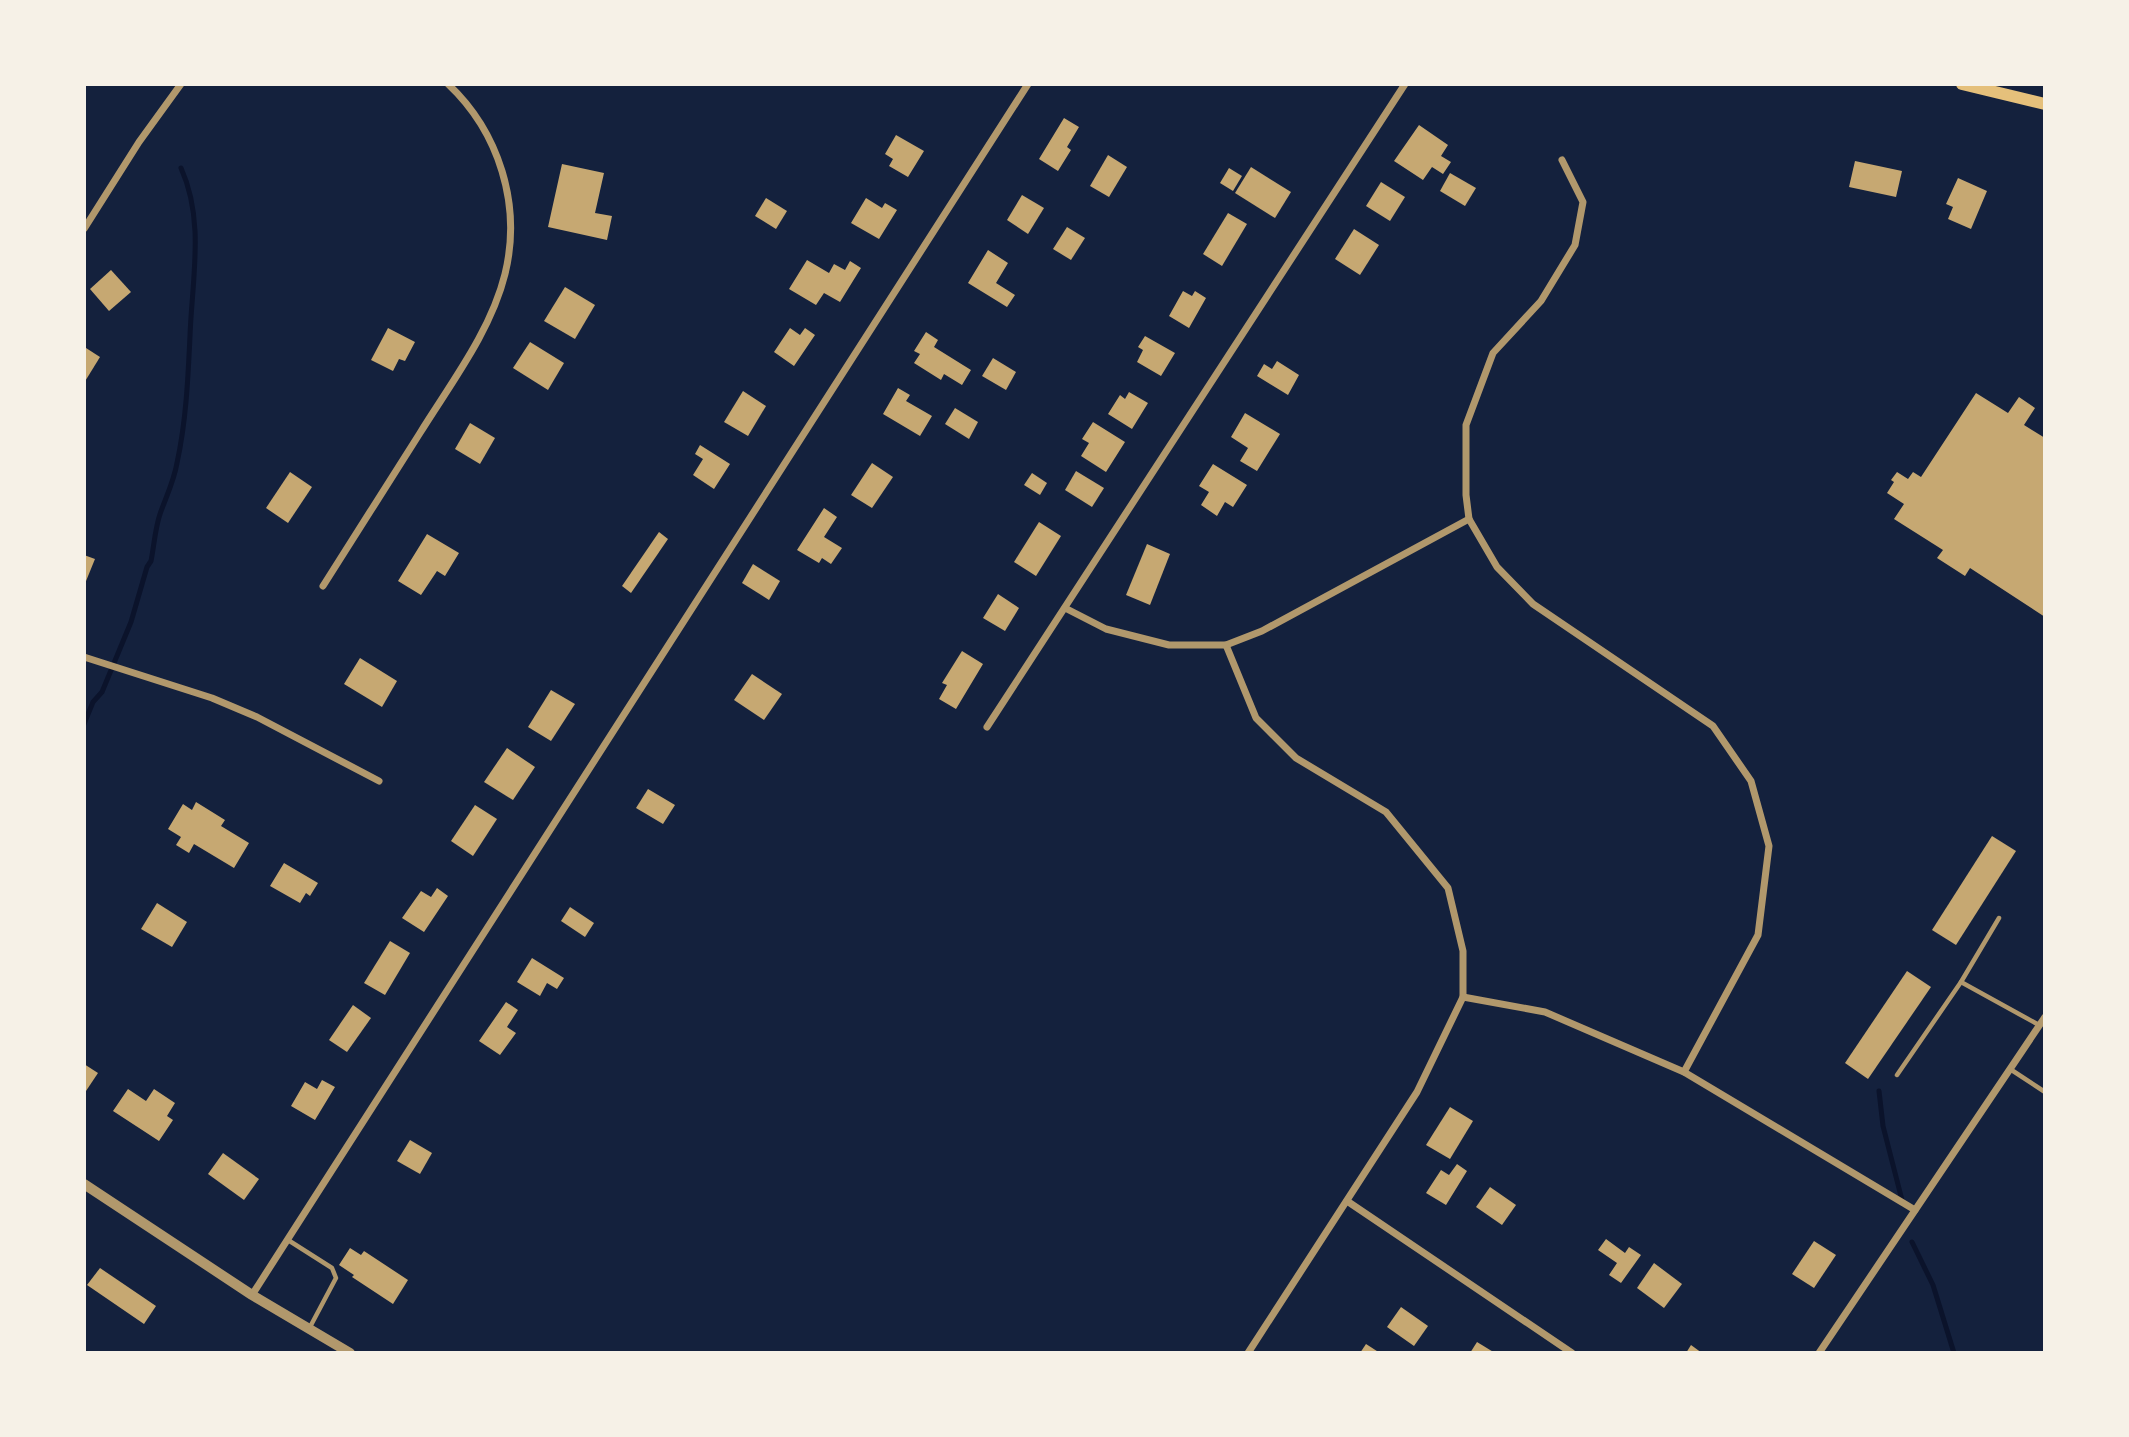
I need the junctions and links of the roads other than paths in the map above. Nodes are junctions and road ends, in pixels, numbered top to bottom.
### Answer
1 (181, 84) edge
2 (448, 84) edge
3 (1028, 84) edge
4 (1405, 84) edge
5 (1962, 84) edge
6 (2045, 104) edge
7 (1562, 160) dead end
8 (84, 229) edge
9 (1469, 519) junction
10 (323, 586) dead end
11 (1065, 608) junction
12 (1226, 645) junction
13 (84, 657) edge
14 (987, 727) dead end
15 (379, 781) dead end
16 (1999, 918) dead end
17 (1961, 982) junction
18 (1463, 997) junction
19 (2045, 1017) edge
20 (2039, 1026) junction
21 (2010, 1069) junction
22 (1684, 1072) junction
23 (1897, 1075) dead end
24 (2045, 1092) edge
25 (84, 1184) edge
26 (1347, 1201) junction
27 (1915, 1210) junction
28 (288, 1240) junction
29 (253, 1295) junction
30 (309, 1329) junction
31 (350, 1353) edge
32 (1248, 1353) edge
33 (1572, 1353) edge
34 (1819, 1353) edge

1 - 8 street
2 - 10 street
3 - 28 street
4 - 11 street
5 - 6 main road
7 - 9 street
9 - 12 street
9 - 22 street
11 - 12 street
11 - 14 street
12 - 18 street
13 - 15 street
16 - 17 lane
17 - 20 lane
17 - 23 lane
18 - 22 street
18 - 26 street
19 - 20 street
20 - 21 street
21 - 24 lane
21 - 27 street
22 - 27 street
25 - 29 street
26 - 32 street
26 - 33 street
27 - 34 street
28 - 29 street
28 - 30 lane
29 - 30 street
30 - 31 street

